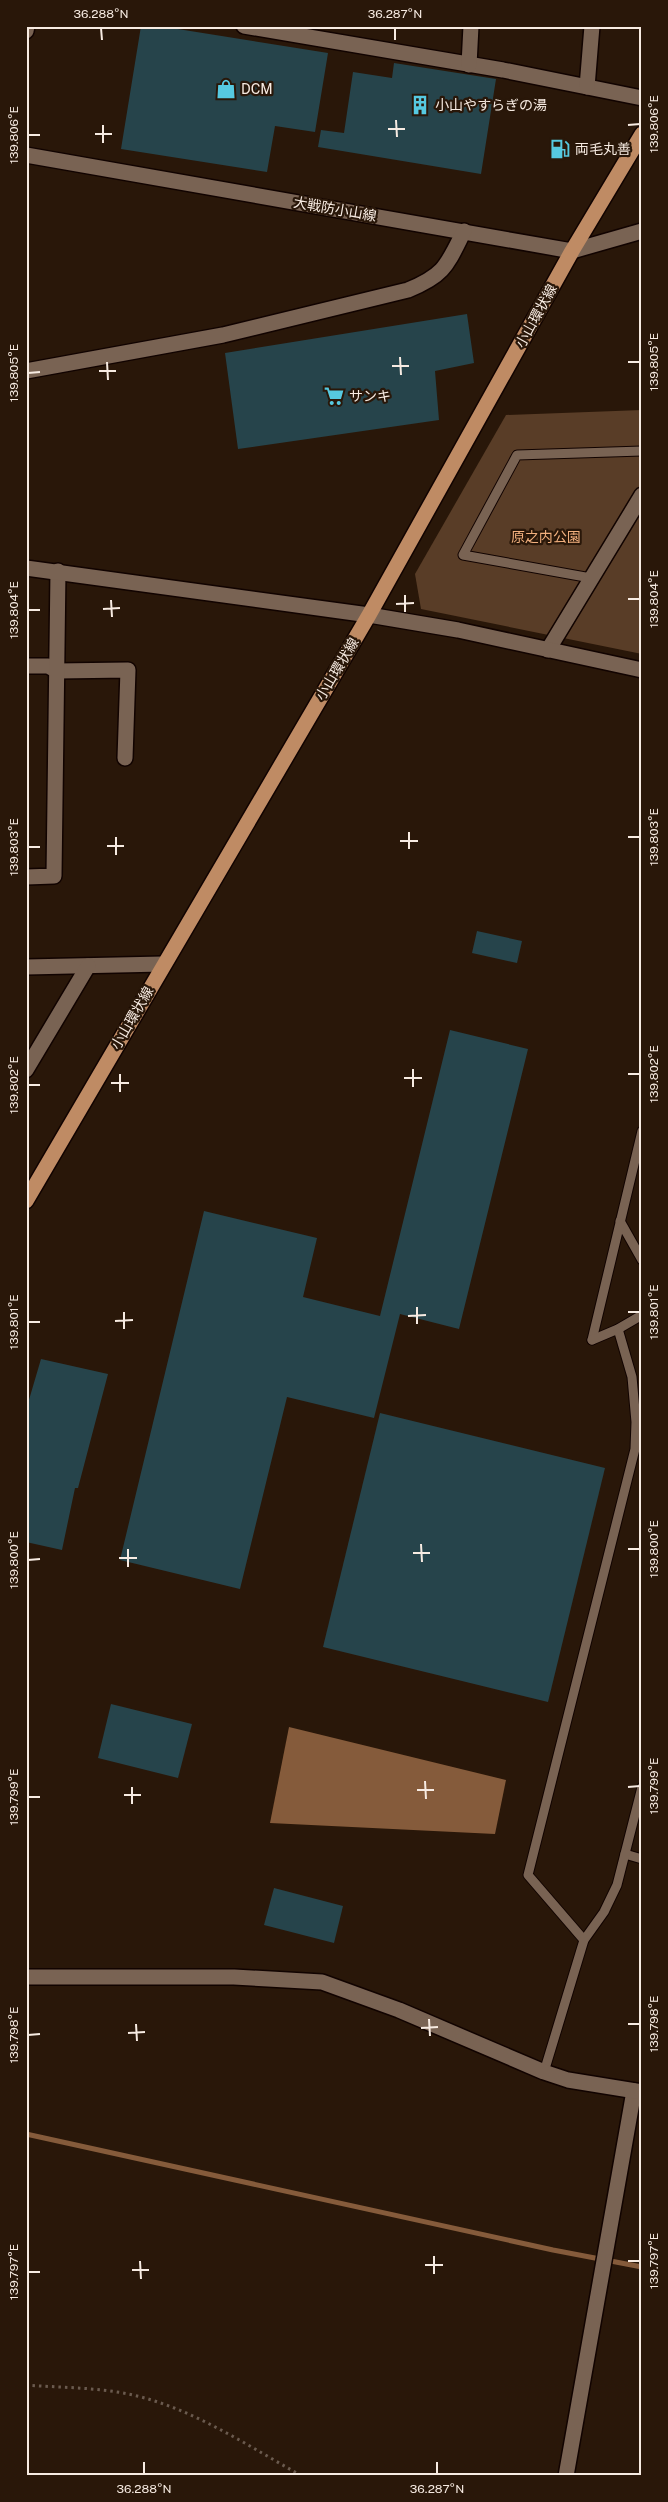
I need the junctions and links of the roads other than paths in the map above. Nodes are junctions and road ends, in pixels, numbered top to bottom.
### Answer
1 (27, 26) edge
2 (244, 26) edge
3 (471, 26) edge
4 (592, 26) edge
5 (26, 31) edge
6 (322, 32) edge
7 (469, 65) junction
8 (587, 87) junction
9 (642, 98) edge
10 (642, 134) edge
11 (26, 154) edge
12 (464, 231) junction
13 (642, 231) edge
14 (572, 251) junction
15 (26, 371) edge
16 (642, 451) edge
17 (642, 494) edge
18 (26, 568) edge
19 (58, 572) junction
20 (591, 578) junction
21 (369, 615) junction
22 (548, 650) junction
23 (26, 666) edge
24 (642, 670) edge
25 (57, 671) junction
26 (125, 758) dead end
27 (26, 877) edge
28 (163, 964) junction
29 (88, 966) junction
30 (26, 967) edge
31 (26, 1070) edge
32 (642, 1131) edge
33 (26, 1201) edge
34 (620, 1222) junction
35 (642, 1260) edge
36 (642, 1315) edge
37 (618, 1329) junction
38 (642, 1787) edge
39 (625, 1854) junction
40 (642, 1859) edge
41 (584, 1940) junction
42 (26, 1977) edge
43 (544, 2072) junction
44 (638, 2092) edge
45 (566, 2476) edge

1 - 5 street
2 - 6 street
3 - 7 street
4 - 8 street
6 - 7 street
7 - 8 street
8 - 9 street
10 - 14 main road, 小山環状線
11 - 12 street, 大戦防小山線
12 - 14 street, 大戦防小山線
12 - 15 street
13 - 14 street, 大戦防小山線
14 - 21 main road, 小山環状線
16 - 20 lane
17 - 20 street
18 - 19 street
19 - 21 street
19 - 25 street
20 - 22 street
21 - 22 street
21 - 28 main road, 小山環状線
22 - 24 street
23 - 25 street
25 - 26 street
25 - 27 street
28 - 29 street
28 - 33 main road, 小山環状線
29 - 30 street
29 - 31 street
32 - 34 lane
34 - 35 lane
34 - 37 lane
36 - 37 lane
37 - 41 lane
38 - 39 lane
39 - 40 lane
39 - 41 lane
41 - 43 lane
42 - 43 street
43 - 44 street
44 - 45 street

